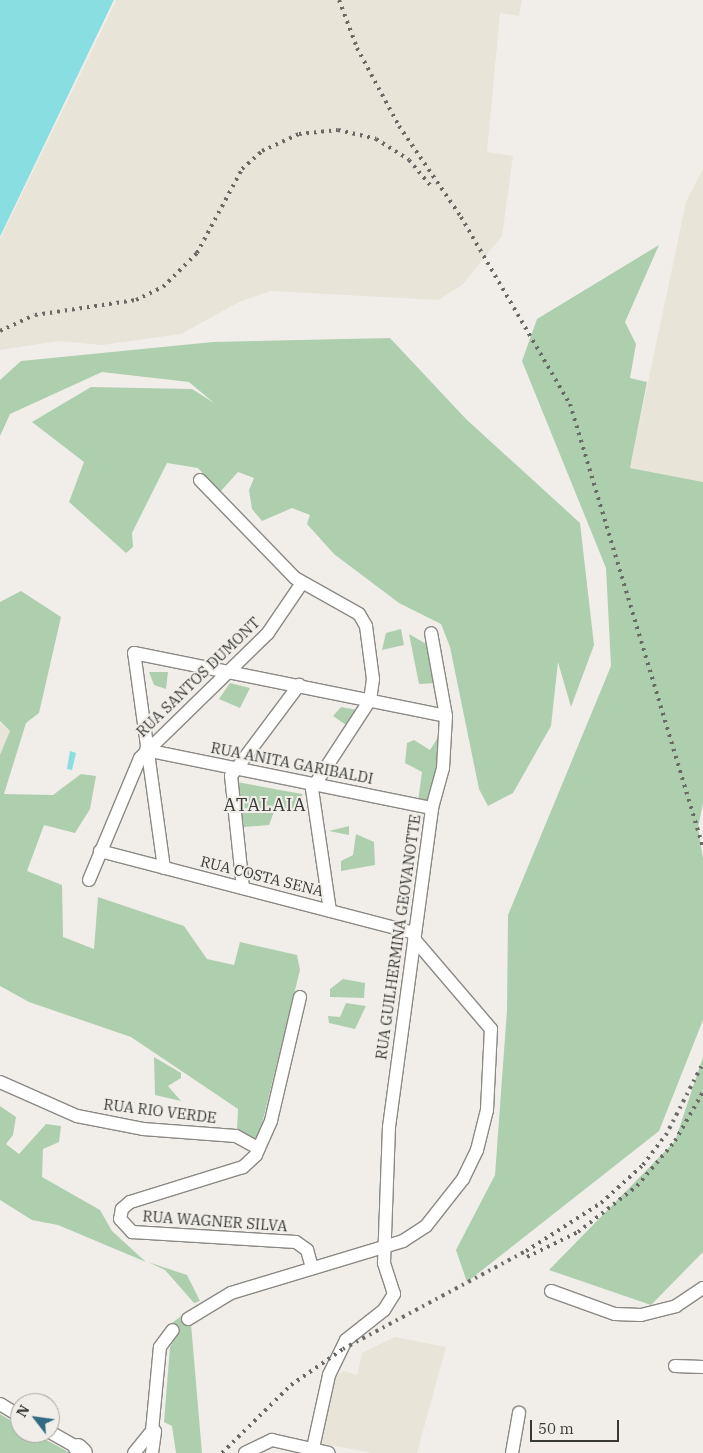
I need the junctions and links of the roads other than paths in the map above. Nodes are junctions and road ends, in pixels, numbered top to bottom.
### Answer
1 (200, 480) dead end
2 (302, 583) junction
3 (431, 633) dead end
4 (230, 669) junction
5 (299, 685) junction
6 (370, 700) junction
7 (446, 716) junction
8 (146, 750) junction
9 (235, 768) junction
10 (313, 784) junction
11 (432, 808) junction
12 (100, 851) junction
13 (164, 868) junction
14 (89, 880) dead end
15 (243, 888) junction
16 (330, 911) junction
17 (415, 936) junction
18 (300, 997) dead end
19 (0, 1082) edge
20 (259, 1148) junction
21 (386, 1248) junction
22 (312, 1268) junction
23 (703, 1288) edge
24 (551, 1291) dead end
25 (188, 1319) dead end
26 (173, 1330) dead end
27 (674, 1366) dead end
28 (703, 1367) edge
29 (519, 1413) dead end
30 (154, 1424) junction
31 (60, 1438) edge
32 (314, 1448) junction
33 (83, 1451) edge
34 (134, 1453) edge
35 (152, 1453) edge
36 (246, 1453) edge
37 (329, 1453) edge
38 (512, 1453) edge

1 - 2 street
2 - 4 street, RUA SANTOS DUMONT
2 - 6 street
3 - 7 street, RUA GUILHERMINA GEOVANOTTE
4 - 5 street
4 - 8 street, RUA SANTOS DUMONT
4 - 8 street
5 - 6 street
5 - 9 street
6 - 7 street
6 - 10 street
7 - 11 street, RUA GUILHERMINA GEOVANOTTE
8 - 9 street, RUA ANITA GARIBALDI
8 - 12 street, RUA SANTOS DUMONT
8 - 13 street
9 - 10 street, RUA ANITA GARIBALDI
9 - 15 street
10 - 11 street, RUA ANITA GARIBALDI
10 - 16 street
11 - 17 street, RUA GUILHERMINA GEOVANOTTE
12 - 13 street, RUA COSTA SENA
12 - 14 street, RUA SANTOS DUMONT
13 - 15 street, RUA COSTA SENA
15 - 16 street, RUA COSTA SENA
16 - 17 street, RUA COSTA SENA
17 - 21 street, RUA GUILHERMINA GEOVANOTTE
17 - 21 street
18 - 20 street
19 - 20 street, RUA RIO VERDE
20 - 22 street, RUA WAGNER SILVA
21 - 22 street
21 - 32 street, RUA GUILHERMINA GEOVANOTTE
22 - 25 street
23 - 24 street
26 - 30 street
27 - 28 street
29 - 38 street
30 - 34 street
30 - 35 street
31 - 33 street
32 - 36 street
32 - 37 street

